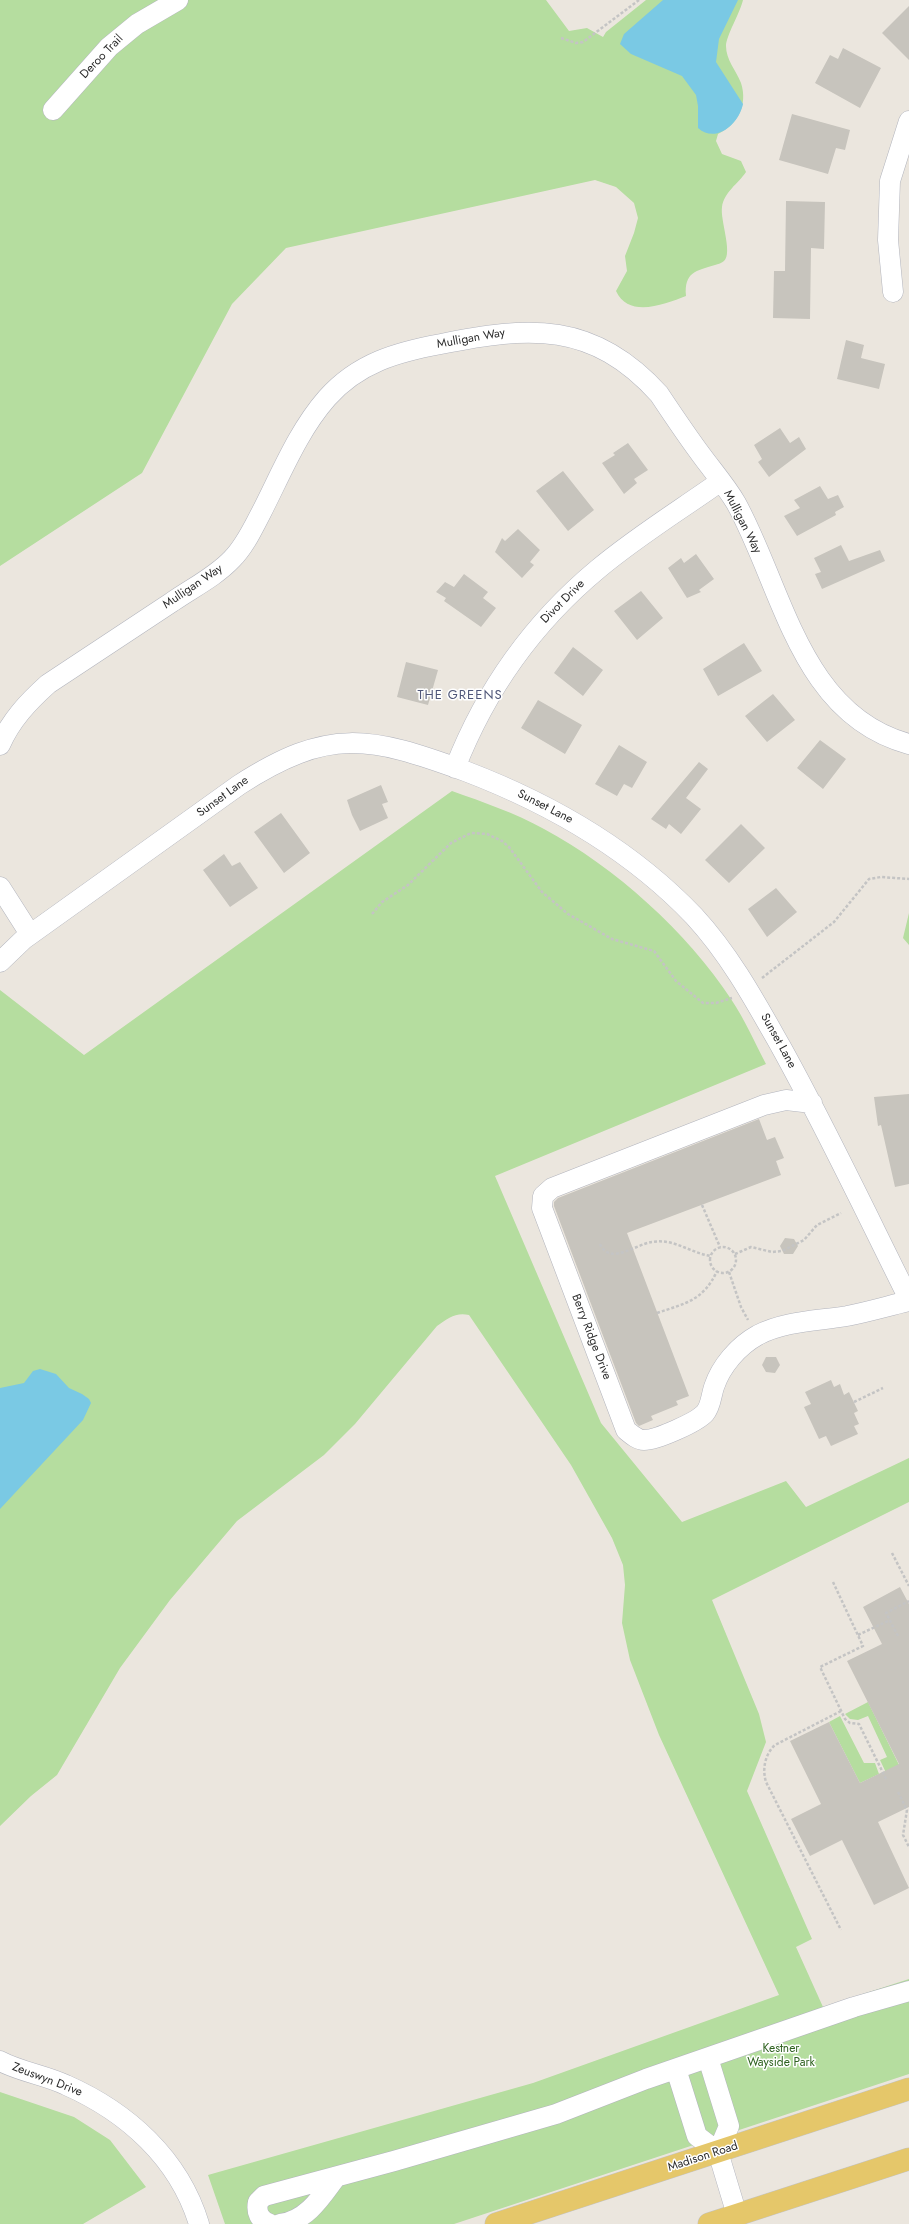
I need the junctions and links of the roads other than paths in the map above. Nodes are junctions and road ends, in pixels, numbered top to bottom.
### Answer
1 (178, 0) edge
2 (53, 110) dead end
3 (909, 120) edge
4 (893, 292) dead end
5 (721, 481) junction
6 (909, 744) edge
7 (0, 745) edge
8 (455, 768) junction
9 (0, 887) edge
10 (30, 934) junction
11 (0, 962) edge
12 (812, 1103) junction
13 (909, 1300) edge
14 (909, 1991) edge
15 (708, 2058) junction
16 (0, 2061) edge
17 (676, 2069) junction
18 (909, 2089) edge
19 (718, 2152) junction
20 (909, 2159) edge
21 (336, 2177) junction
22 (741, 2221) edge
23 (199, 2224) edge
24 (270, 2224) edge
25 (280, 2224) edge
26 (496, 2224) edge
27 (709, 2224) edge

1 - 2 street, Deroo Trail
3 - 4 street
5 - 6 street, Mulligan Way
5 - 7 street, Mulligan Way
5 - 8 street, Divot Drive
8 - 10 street, Sunset Lane
8 - 12 street, Sunset Lane
9 - 10 street
10 - 11 street, Sunset Lane
12 - 13 street, Sunset Lane
12 - 13 street, Berry Ridge Drive
14 - 15 street
15 - 17 street
15 - 19 street
16 - 23 street, Zeuswyn Drive
17 - 19 street
17 - 21 street
18 - 19 main road, Madison Road
19 - 22 street
19 - 26 main road, Madison Road
20 - 22 main road
21 - 24 street
21 - 25 street
22 - 27 main road

